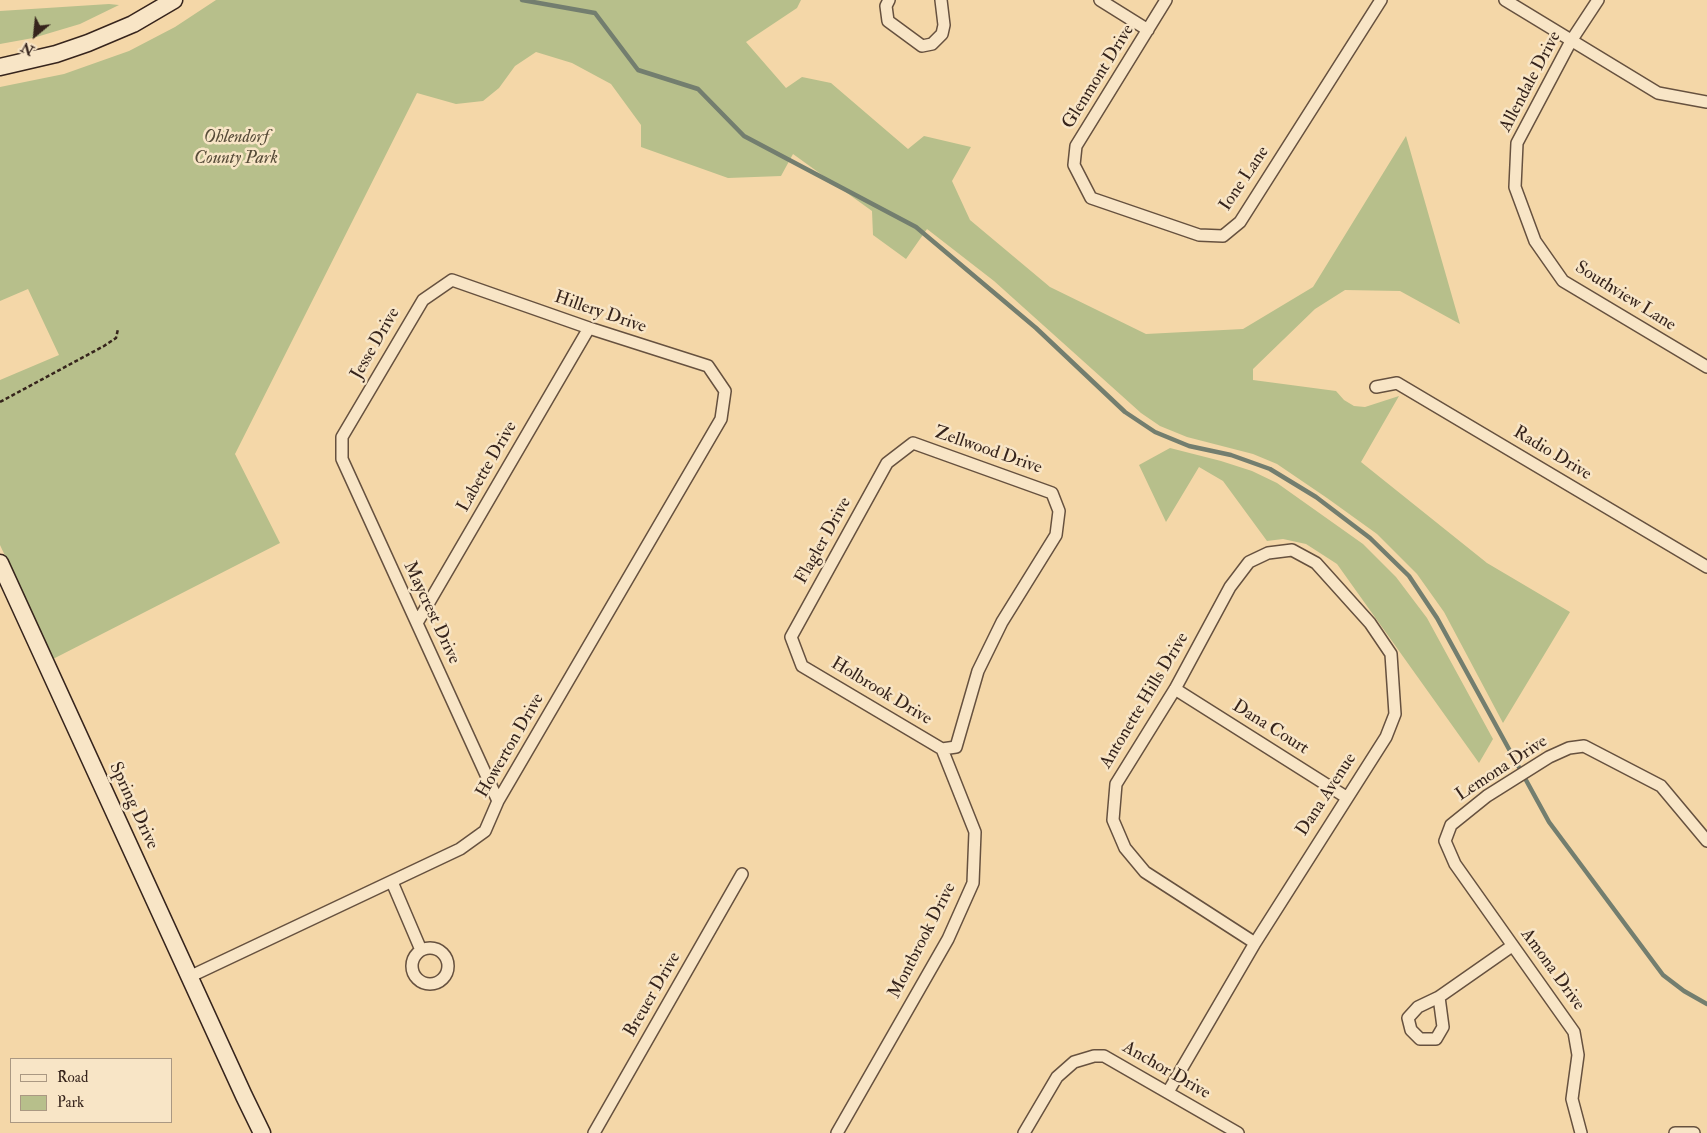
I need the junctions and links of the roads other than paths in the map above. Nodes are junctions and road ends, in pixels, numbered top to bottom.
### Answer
1 (174, 0) edge
2 (889, 0) edge
3 (941, 0) edge
4 (1100, 0) edge
5 (1166, 0) edge
6 (1381, 0) edge
7 (1505, 0) edge
8 (1598, 0) edge
9 (1148, 30) junction
10 (1571, 42) junction
11 (0, 67) edge
12 (1707, 102) edge
13 (1076, 146) joint
14 (1515, 187) joint
15 (452, 280) joint
16 (589, 328) junction
17 (1707, 367) edge
18 (1376, 387) dead end
19 (725, 391) joint
20 (342, 437) joint
21 (913, 443) joint
22 (1268, 553) joint
23 (0, 563) edge
24 (1707, 566) edge
25 (417, 623) junction
26 (802, 666) joint
27 (1176, 689) junction
28 (942, 749) junction
29 (1346, 797) junction
30 (498, 801) junction
31 (1445, 841) joint
32 (1707, 841) edge
33 (742, 874) dead end
34 (392, 882) junction
35 (1254, 943) junction
36 (1512, 946) junction
37 (421, 950) dead end
38 (189, 977) junction
39 (1439, 997) dead end
40 (1168, 1092) junction
41 (262, 1133) edge
42 (594, 1133) edge
43 (837, 1133) edge
44 (1024, 1133) edge
45 (1238, 1133) edge
46 (1581, 1133) edge
47 (1675, 1133) edge
48 (1694, 1133) edge

1 - 11 street
2 - 3 street
4 - 9 street
5 - 9 street, Glenmont Drive
6 - 13 street, Ione Lane
7 - 10 street
8 - 10 street, Allendale Drive
9 - 13 street, Glenmont Drive
10 - 12 street
10 - 14 street, Allendale Drive
14 - 17 street, Southview Lane
15 - 16 street, Hillery Drive
15 - 20 street, Jesse Drive
16 - 19 street, Hillery Drive
16 - 25 street, Labette Drive
18 - 24 street, Radio Drive
19 - 30 street, Howerton Drive
20 - 25 street, Maycrest Drive
21 - 26 street, Flagler Drive
21 - 28 street, Zellwood Drive
22 - 27 street, Antonette Hills Drive
22 - 29 street, Dana Avenue
23 - 38 street, Spring Drive
25 - 30 street, Maycrest Drive
26 - 28 street, Holbrook Drive
27 - 29 street, Dana Court
27 - 35 street, Antonette Hills Drive
28 - 43 street, Montbrook Drive
29 - 35 street, Dana Avenue
30 - 34 street, Howerton Drive
31 - 32 street, Lemona Drive
31 - 36 street, Amona Drive
33 - 42 street, Breuer Drive
34 - 37 street
34 - 38 street, Howerton Drive
35 - 40 street, Dana Avenue
36 - 39 street
36 - 46 street, Amona Drive
38 - 41 street, Spring Drive
40 - 44 street, Anchor Drive
40 - 45 street, Anchor Drive
47 - 48 street

